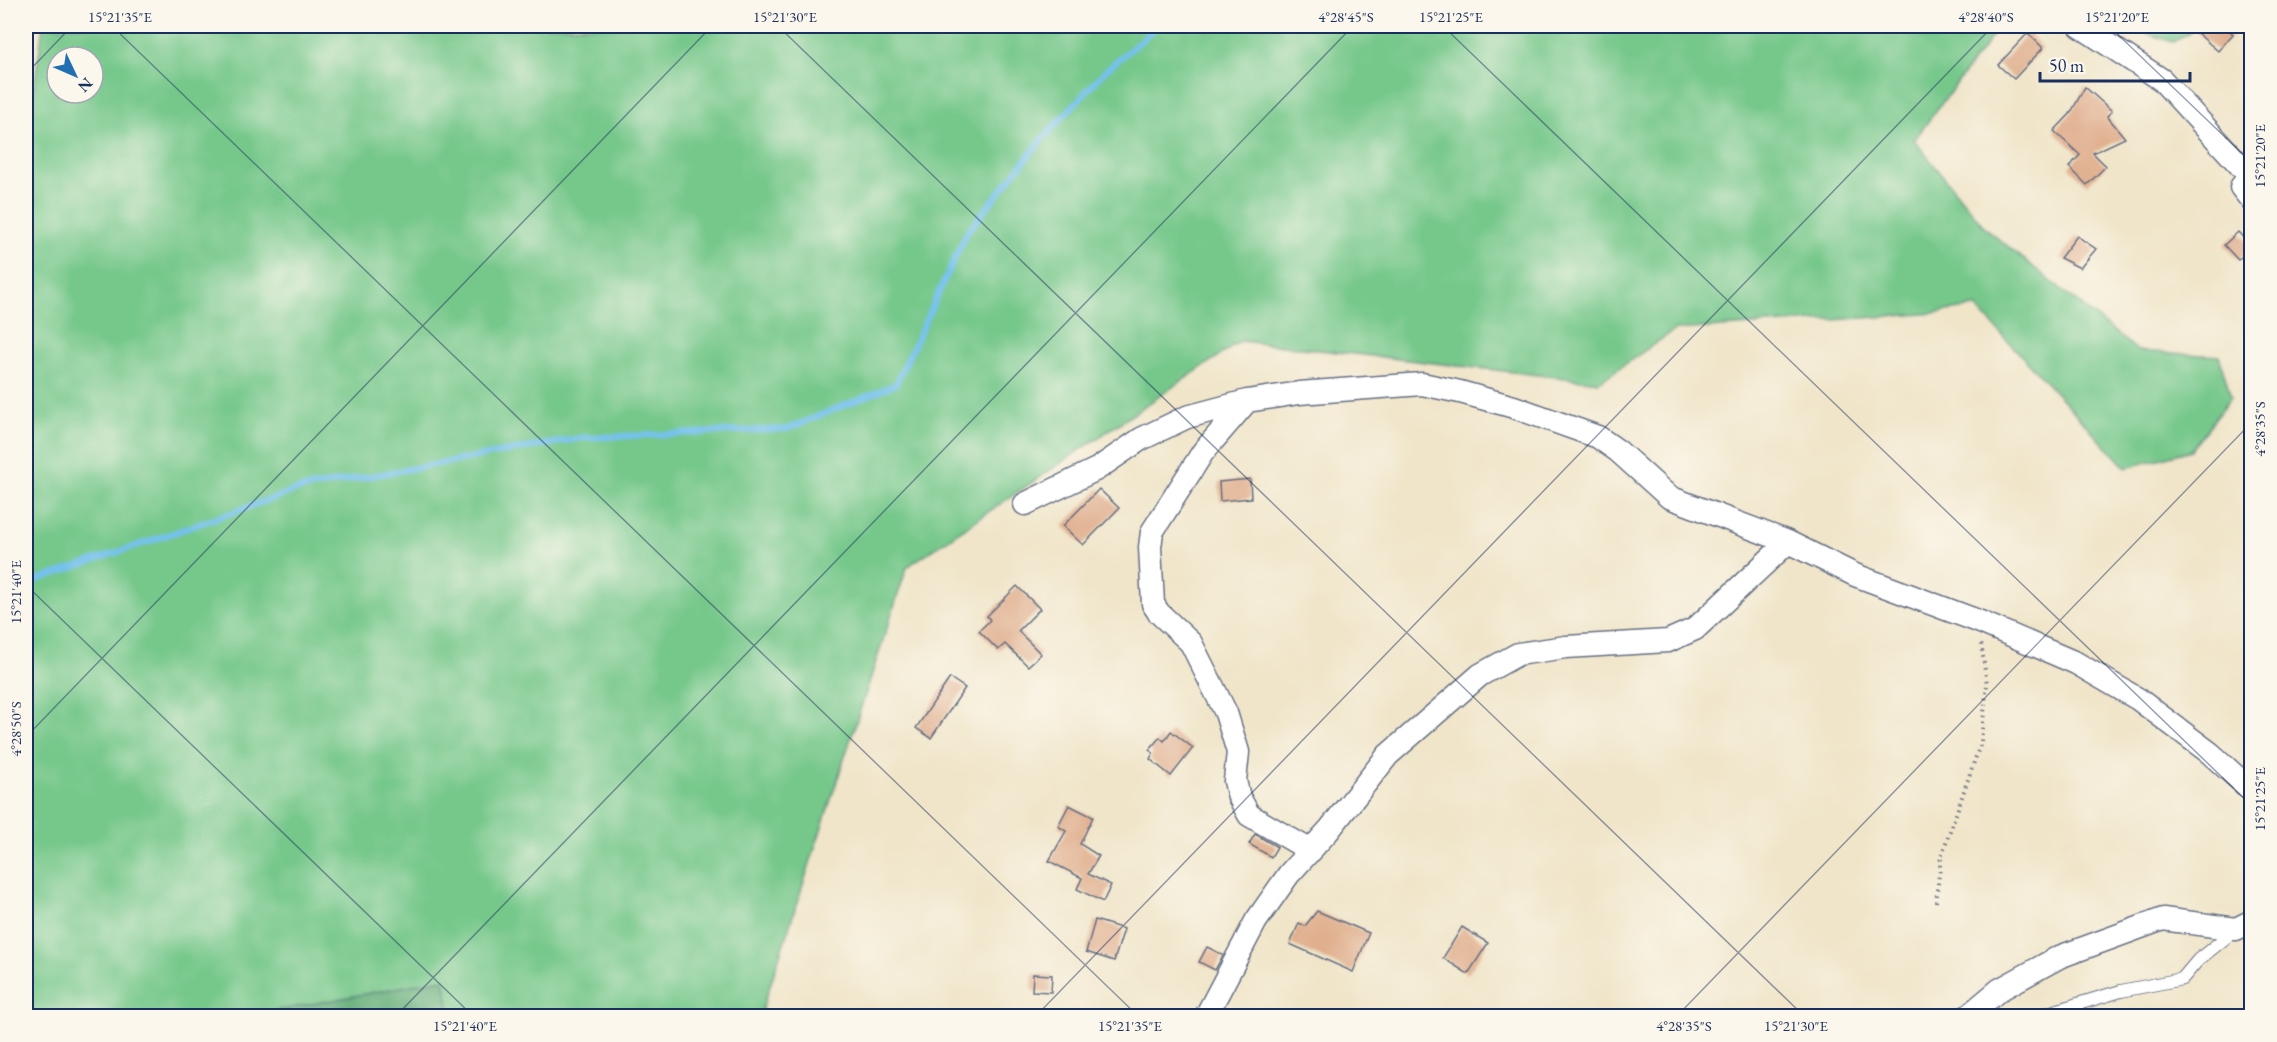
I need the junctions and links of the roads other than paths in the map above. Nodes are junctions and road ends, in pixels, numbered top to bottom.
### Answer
1 (2080, 26) edge
2 (2250, 174) edge
3 (2252, 201) edge
4 (1247, 401) junction
5 (1024, 504) dead end
6 (1788, 542) junction
7 (2252, 791) edge
8 (1311, 850) junction
9 (2244, 925) edge
10 (1206, 1017) edge
11 (1968, 1017) edge
12 (2038, 1017) edge

1 - 2 street
2 - 3 street
4 - 5 street
4 - 6 street
4 - 8 street
6 - 7 street
6 - 8 street
8 - 10 street
9 - 11 street
9 - 12 lane

